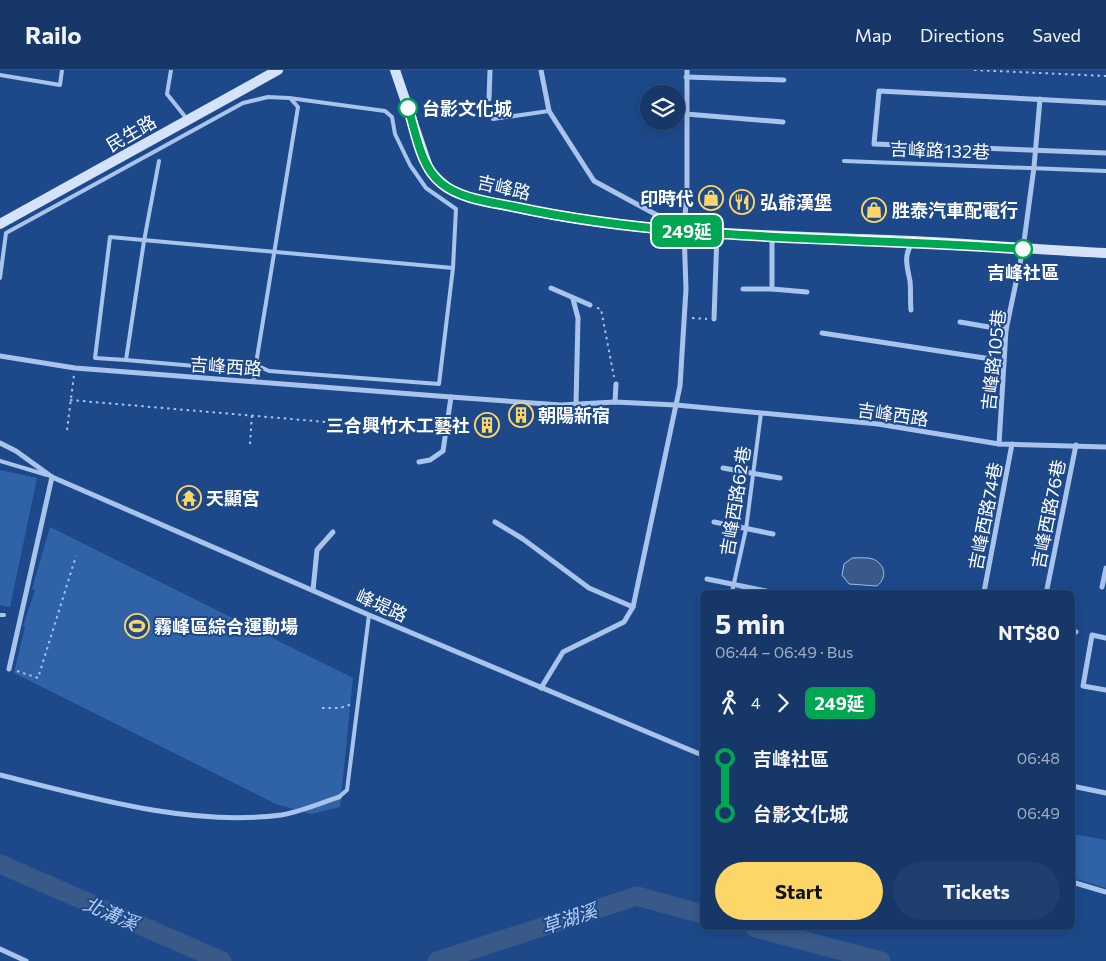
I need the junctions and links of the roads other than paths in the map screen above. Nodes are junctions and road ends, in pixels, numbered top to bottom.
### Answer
1 (62, 70) edge
2 (171, 70) edge
3 (278, 70) edge
4 (395, 70) edge
5 (490, 70) edge
6 (541, 70) edge
7 (687, 70) edge
8 (0, 75) edge
9 (686, 77) junction
10 (784, 80) dead end
11 (289, 98) junction
12 (489, 99) dead end
13 (1040, 99) junction
14 (1106, 103) edge
15 (549, 111) junction
16 (686, 114) junction
17 (187, 119) junction
18 (493, 119) dead end
19 (783, 122) dead end
20 (1036, 149) junction
21 (1106, 153) edge
22 (844, 160) dead end
23 (159, 161) dead end
24 (1034, 167) junction
25 (1106, 170) edge
26 (0, 224) edge
27 (684, 230) junction
28 (717, 234) junction
29 (772, 237) junction
30 (144, 241) junction
31 (913, 241) junction
32 (1023, 249) junction
33 (274, 252) junction
34 (1106, 253) edge
35 (452, 268) junction
36 (0, 278) edge
37 (551, 288) dead end
38 (743, 289) dead end
39 (772, 289) junction
40 (807, 292) dead end
41 (573, 299) junction
42 (590, 305) road end
43 (911, 310) dead end
44 (714, 319) road end
45 (960, 322) dead end
46 (1006, 330) junction
47 (822, 333) dead end
48 (0, 356) edge
49 (126, 360) junction
50 (1004, 361) junction
51 (256, 365) junction
52 (253, 382) junction
53 (616, 384) road end
54 (451, 397) junction
55 (615, 402) junction
56 (576, 404) junction
57 (676, 405) junction
58 (761, 413) junction
59 (0, 443) edge
60 (999, 444) junction
61 (1012, 444) junction
62 (1076, 445) junction
63 (1106, 447) edge
64 (0, 461) edge
65 (420, 462) dead end
66 (723, 468) dead end
67 (754, 473) junction
68 (52, 477) junction
69 (780, 478) dead end
70 (495, 522) dead end
71 (714, 522) dead end
72 (746, 529) junction
73 (333, 532) dead end
74 (773, 534) dead end
75 (1106, 568) edge
76 (707, 579) dead end
77 (734, 586) junction
78 (1102, 587) dead end
79 (1047, 589) dead end
80 (313, 590) junction
81 (733, 590) edge
82 (760, 590) edge
83 (984, 590) edge
84 (633, 606) junction
85 (369, 615) junction
86 (1106, 638) edge
87 (9, 669) road end
88 (541, 688) junction
89 (1106, 690) edge
90 (700, 754) edge
91 (0, 775) edge
92 (1075, 787) edge
93 (1106, 793) edge
94 (339, 797) joint
95 (1075, 883) edge
96 (1106, 892) edge
97 (0, 949) edge
98 (26, 961) edge

1 - 8 lane
2 - 17 lane
3 - 17 street, 民生路
4 - 27 street, 吉峰路
5 - 12 street
6 - 15 street, 吉峰路
7 - 9 street
9 - 10 street
9 - 16 street
11 - 33 lane
11 - 35 lane
11 - 36 lane
13 - 14 street
13 - 20 street
13 - 20 street
15 - 18 lane
15 - 27 street, 吉峰路
16 - 19 street
16 - 27 street
17 - 26 street, 民生路
20 - 21 street
20 - 24 street
22 - 24 lane, 吉峰路132巷
23 - 30 lane
24 - 25 lane, 吉峰路132巷
24 - 32 street
27 - 28 street, 吉峰路
27 - 57 street
28 - 29 street, 吉峰路
28 - 44 street
29 - 31 street, 吉峰路
29 - 39 street
30 - 33 lane
30 - 49 lane
30 - 49 lane
31 - 32 street, 吉峰路
31 - 43 street
32 - 34 street, 吉峰路
32 - 46 street, 吉峰路105巷
33 - 35 lane
33 - 51 lane
35 - 51 lane
37 - 41 street
38 - 39 street
39 - 40 street
41 - 42 street
41 - 56 street
45 - 46 street
46 - 50 street, 吉峰路105巷
47 - 50 street
48 - 52 street, 吉峰西路
49 - 51 lane
50 - 60 street, 吉峰路105巷
51 - 52 lane
52 - 54 street, 吉峰西路
53 - 55 street
54 - 56 street, 吉峰西路
54 - 65 street
55 - 56 street, 吉峰西路
55 - 57 street, 吉峰西路
57 - 58 street, 吉峰西路
57 - 84 street
58 - 60 street, 吉峰西路
58 - 67 lane, 吉峰西路62巷
59 - 68 street, 峰堤路
60 - 61 street, 吉峰西路
61 - 62 street, 吉峰西路
61 - 83 street, 吉峰西路74巷
62 - 63 street, 吉峰西路
62 - 79 street, 吉峰西路76巷
64 - 68 lane
66 - 67 street
67 - 69 street
67 - 72 lane, 吉峰西路62巷
68 - 80 street, 峰堤路
68 - 87 street
70 - 84 street
71 - 72 street
72 - 74 street
72 - 77 lane, 吉峰西路62巷
73 - 80 street
75 - 78 street
76 - 77 street
77 - 81 lane, 吉峰西路62巷
77 - 82 street
80 - 85 street, 峰堤路
84 - 88 street
85 - 88 street, 峰堤路
85 - 94 lane
86 - 89 street
88 - 90 street, 峰堤路
91 - 94 street
92 - 93 street
95 - 96 street
97 - 98 street

